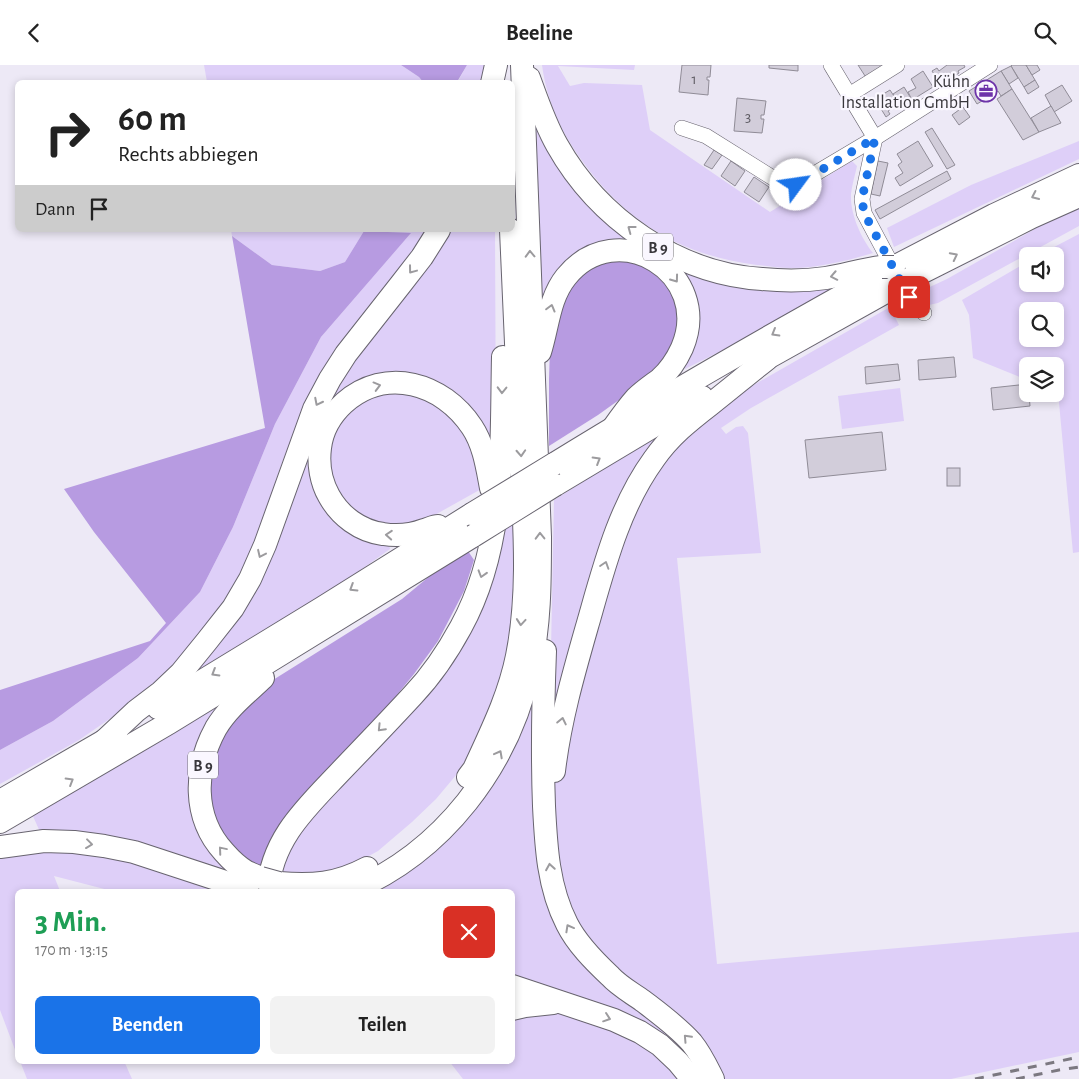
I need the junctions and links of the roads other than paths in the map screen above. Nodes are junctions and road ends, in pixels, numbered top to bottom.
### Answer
1 (496, 65) edge
2 (505, 65) edge
3 (523, 65) edge
4 (831, 65) edge
5 (897, 65) edge
6 (990, 65) edge
7 (493, 80) edge
8 (506, 80) edge
9 (849, 95) junction
10 (682, 128) dead end
11 (875, 138) junction
12 (1079, 175) edge
13 (1079, 196) edge
14 (438, 232) edge
15 (512, 232) edge
16 (513, 272) junction
17 (895, 272) junction
18 (924, 313) dead end
19 (767, 359) junction
20 (534, 372) junction
21 (613, 428) junction
22 (554, 474) junction
23 (466, 525) junction
24 (494, 527) junction
25 (540, 585) junction
26 (282, 654) junction
27 (104, 741) junction
28 (11, 805) edge
29 (546, 839) junction
30 (0, 847) edge
31 (265, 886) edge
32 (234, 887) edge
33 (356, 889) edge
34 (515, 987) edge
35 (561, 1002) junction
36 (515, 1008) edge
37 (692, 1079) edge
38 (713, 1079) edge

1 - 7 highway
2 - 8 highway
17 -> 3 highway, B 9
20 -> 3 highway
4 - 9 street
5 - 9 street
6 - 11 street
9 - 11 street
10 - 11 street
11 - 18 street
12 -> 17 highway, B 9
17 -> 13 highway, B 9
14 -> 27 highway
15 - 16 highway, B 9
16 -> 24 highway
16 -> 31 highway, B 9
17 - 19 highway, B 9
17 -> 21 highway
22 -> 19 highway, B 9
29 -> 19 highway
20 -> 21 highway
25 -> 20 highway
21 - 22 highway
22 - 23 highway, B 9, bridge
23 -> 24 highway
23 - 26 highway, B 9
23 -> 27 highway
24 -> 31 highway
25 - 29 highway
33 -> 25 highway
28 -> 26 highway
31 -> 26 highway, B 9
27 - 28 highway
38 -> 29 highway
30 -> 32 highway
31 - 32 highway
34 - 35 highway
35 - 36 highway
35 -> 37 highway

